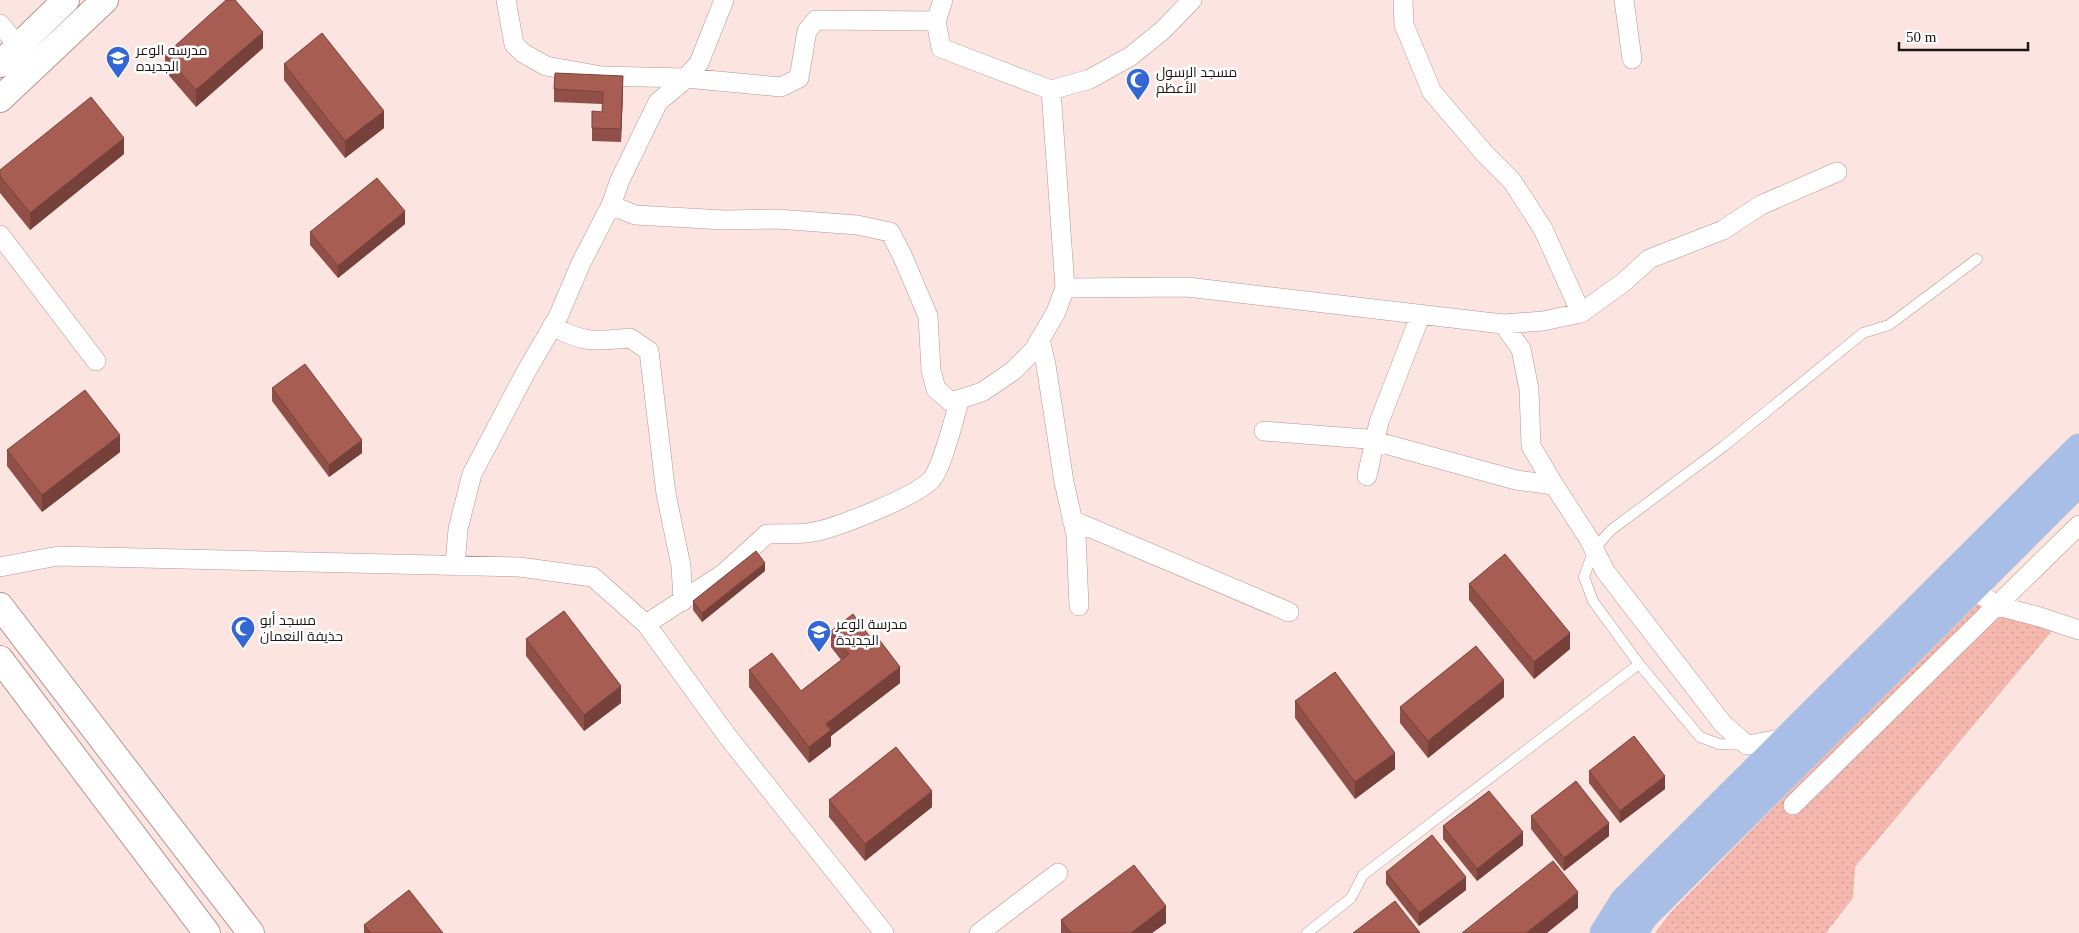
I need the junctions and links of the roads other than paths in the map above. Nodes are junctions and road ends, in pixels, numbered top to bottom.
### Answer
1 (66, 0) edge
2 (105, 0) edge
3 (506, 0) edge
4 (724, 0) edge
5 (944, 0) edge
6 (1192, 0) edge
7 (1403, 0) edge
8 (1624, 0) edge
9 (936, 21) junction
10 (0, 24) edge
11 (9, 55) edge
12 (1632, 59) dead end
13 (686, 78) junction
14 (1051, 90) junction
15 (0, 99) edge
16 (1837, 172) dead end
17 (611, 205) junction
18 (0, 235) edge
19 (1977, 259) dead end
20 (1065, 288) junction
21 (1581, 313) junction
22 (1420, 314) junction
23 (1503, 324) junction
24 (552, 326) junction
25 (1040, 339) junction
26 (96, 361) dead end
27 (960, 399) junction
28 (1264, 431) dead end
29 (1376, 441) junction
30 (2079, 448) edge
31 (1367, 476) dead end
32 (2079, 482) edge
33 (1554, 485) junction
34 (1072, 520) junction
35 (2079, 525) edge
36 (1594, 549) junction
37 (455, 566) junction
38 (0, 567) edge
39 (1972, 588) junction
40 (682, 601) junction
41 (0, 606) edge
42 (1079, 606) dead end
43 (1998, 606) junction
44 (1289, 612) dead end
45 (646, 624) junction
46 (2079, 630) edge
47 (0, 659) edge
48 (1639, 664) junction
49 (1787, 738) junction
50 (1746, 745) junction
51 (1793, 805) dead end
52 (1058, 873) dead end
53 (207, 933) edge
54 (251, 933) edge
55 (884, 933) edge
56 (979, 933) edge
57 (1307, 933) edge
58 (1604, 933) edge
59 (1633, 933) edge

1 - 11 main road
2 - 15 main road
3 - 13 street
4 - 13 street
5 - 9 street
6 - 14 street
7 - 21 street
8 - 12 street
9 - 13 street
9 - 14 street
10 - 11 street
13 - 17 street
14 - 20 street
16 - 21 street
17 - 24 street
17 - 27 street
18 - 26 street
19 - 36 lane
20 - 22 street
20 - 25 street
21 - 23 street
22 - 23 street
22 - 29 street
23 - 33 street
24 - 37 street
24 - 40 street
25 - 27 street
25 - 34 street
27 - 40 street
28 - 29 street
29 - 31 street
29 - 33 street
30 - 49 main road
32 - 39 main road
33 - 36 street
34 - 42 street
34 - 44 street
35 - 43 street
36 - 48 lane
36 - 50 street
37 - 38 street
37 - 45 street
39 - 43 street
39 - 59 main road
40 - 45 street
41 - 54 main road
43 - 46 street
43 - 51 street
45 - 55 street
47 - 53 main road
48 - 50 lane
48 - 57 lane
49 - 50 street
49 - 58 main road
52 - 56 street

